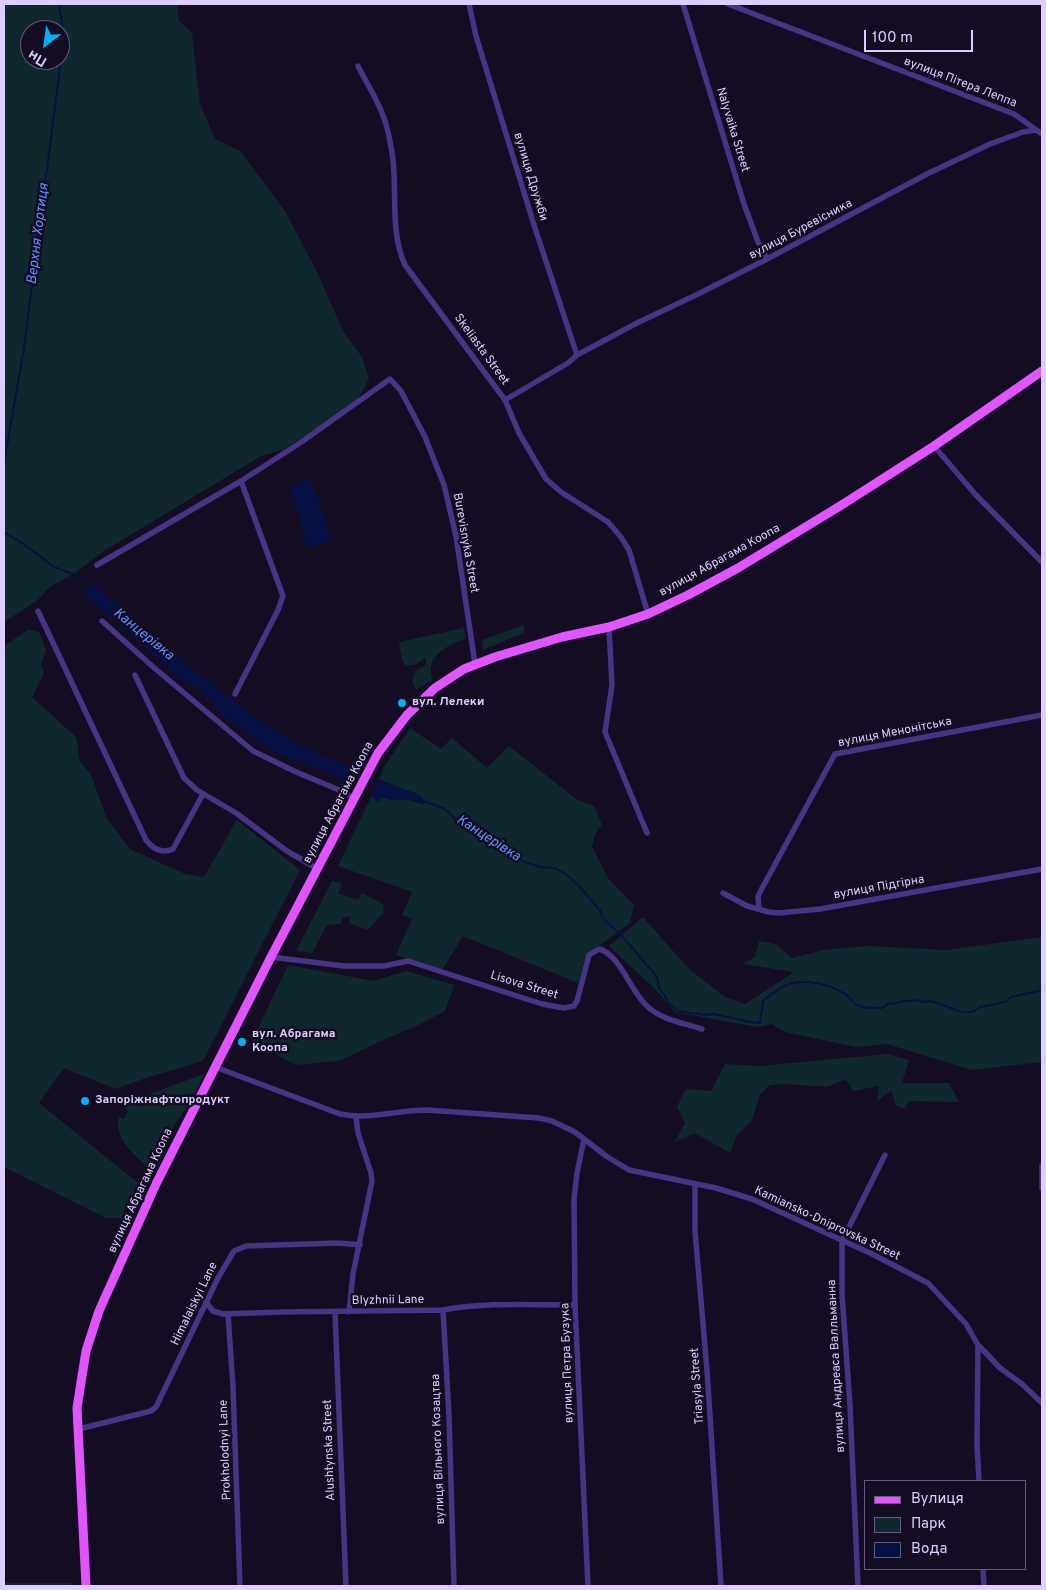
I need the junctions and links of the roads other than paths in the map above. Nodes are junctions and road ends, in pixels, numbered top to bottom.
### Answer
1 (469, 4) edge
2 (683, 4) edge
3 (728, 4) edge
4 (358, 66) dead end
5 (1036, 130) junction
6 (1042, 134) edge
7 (767, 259) junction
8 (577, 355) junction
9 (1042, 371) edge
10 (505, 400) junction
11 (934, 446) junction
12 (240, 481) junction
13 (1042, 562) edge
14 (97, 565) dead end
15 (38, 611) dead end
16 (648, 614) junction
17 (102, 621) dead end
18 (609, 627) junction
19 (475, 664) junction
20 (135, 675) dead end
21 (235, 694) dead end
22 (1042, 715) edge
23 (204, 794) junction
24 (354, 799) junction
25 (647, 833) dead end
26 (318, 869) junction
27 (1042, 869) edge
28 (723, 893) dead end
29 (759, 909) junction
30 (271, 957) junction
31 (702, 1029) dead end
32 (215, 1067) junction
33 (356, 1117) junction
34 (584, 1139) junction
35 (885, 1154) dead end
36 (1042, 1166) edge
37 (695, 1184) junction
38 (1042, 1188) edge
39 (842, 1241) junction
40 (360, 1245) junction
41 (206, 1302) junction
42 (575, 1305) junction
43 (443, 1310) junction
44 (335, 1312) junction
45 (349, 1312) junction
46 (228, 1314) junction
47 (978, 1345) junction
48 (1042, 1403) edge
49 (79, 1430) junction
50 (979, 1480) edge
51 (983, 1570) edge
52 (86, 1586) edge
53 (240, 1586) edge
54 (346, 1586) edge
55 (454, 1586) edge
56 (588, 1586) edge
57 (721, 1586) edge
58 (858, 1586) edge
59 (984, 1586) edge

1 - 8 street, вулиця Дружби
2 - 7 street, Nalyvaika Street
3 - 5 street, вулиця Пітера Леппа
4 - 10 street, Skeliasta Street
5 - 6 street, вулиця Пітера Леппа
5 - 7 street, вулиця Буревісника
7 - 8 street, вулиця Буревісника
8 - 10 street
9 - 11 main road, вулиця Абрагама Коопа
10 - 16 street, Skeliasta Street
11 - 13 street
11 - 16 main road, вулиця Абрагама Коопа
12 - 14 street
12 - 19 street, Burevisnyka Street
12 - 21 street
15 - 23 street
16 - 18 main road, вулиця Абрагама Коопа
17 - 24 street
18 - 19 main road, вулиця Абрагама Коопа
18 - 25 street
19 - 24 main road, вулиця Абрагама Коопа
20 - 23 street
22 - 29 street, вулиця Менонітська
23 - 26 street
24 - 26 main road, вулиця Абрагама Коопа
26 - 30 main road, вулиця Абрагама Коопа
27 - 29 street, вулиця Підгірна
28 - 29 street, вулиця Підгірна
30 - 31 street, Lisova Street
30 - 32 main road, вулиця Абрагама Коопа
32 - 33 street, Kamiansko-Dniprovska Street
32 - 49 main road, вулиця Абрагама Коопа
33 - 34 street, Kamiansko-Dniprovska Street
33 - 40 street
34 - 37 street, Kamiansko-Dniprovska Street
34 - 42 street, вулиця Петра Бузука
35 - 39 street, вулиця Андреаса Валльманна
36 - 38 street
37 - 39 street, Kamiansko-Dniprovska Street
37 - 57 street, Triasyla Street
39 - 47 street, Kamiansko-Dniprovska Street
39 - 58 street, вулиця Андреаса Валльманна
40 - 41 street, Himalaiskyi Lane
40 - 45 street
41 - 46 street, Blyzhnii Lane
41 - 49 street, Himalaiskyi Lane
42 - 43 street, Blyzhnii Lane
42 - 56 street, вулиця Петра Бузука
43 - 45 street, Blyzhnii Lane
43 - 55 street, вулиця Вільного Козацтва
44 - 45 street, Blyzhnii Lane
44 - 46 street, Blyzhnii Lane
44 - 54 street, Alushtynska Street
46 - 53 street, Prokholodnyi Lane
47 - 48 street, Kamiansko-Dniprovska Street
47 - 50 street
49 - 52 main road, вулиця Абрагама Коопа
51 - 59 street

